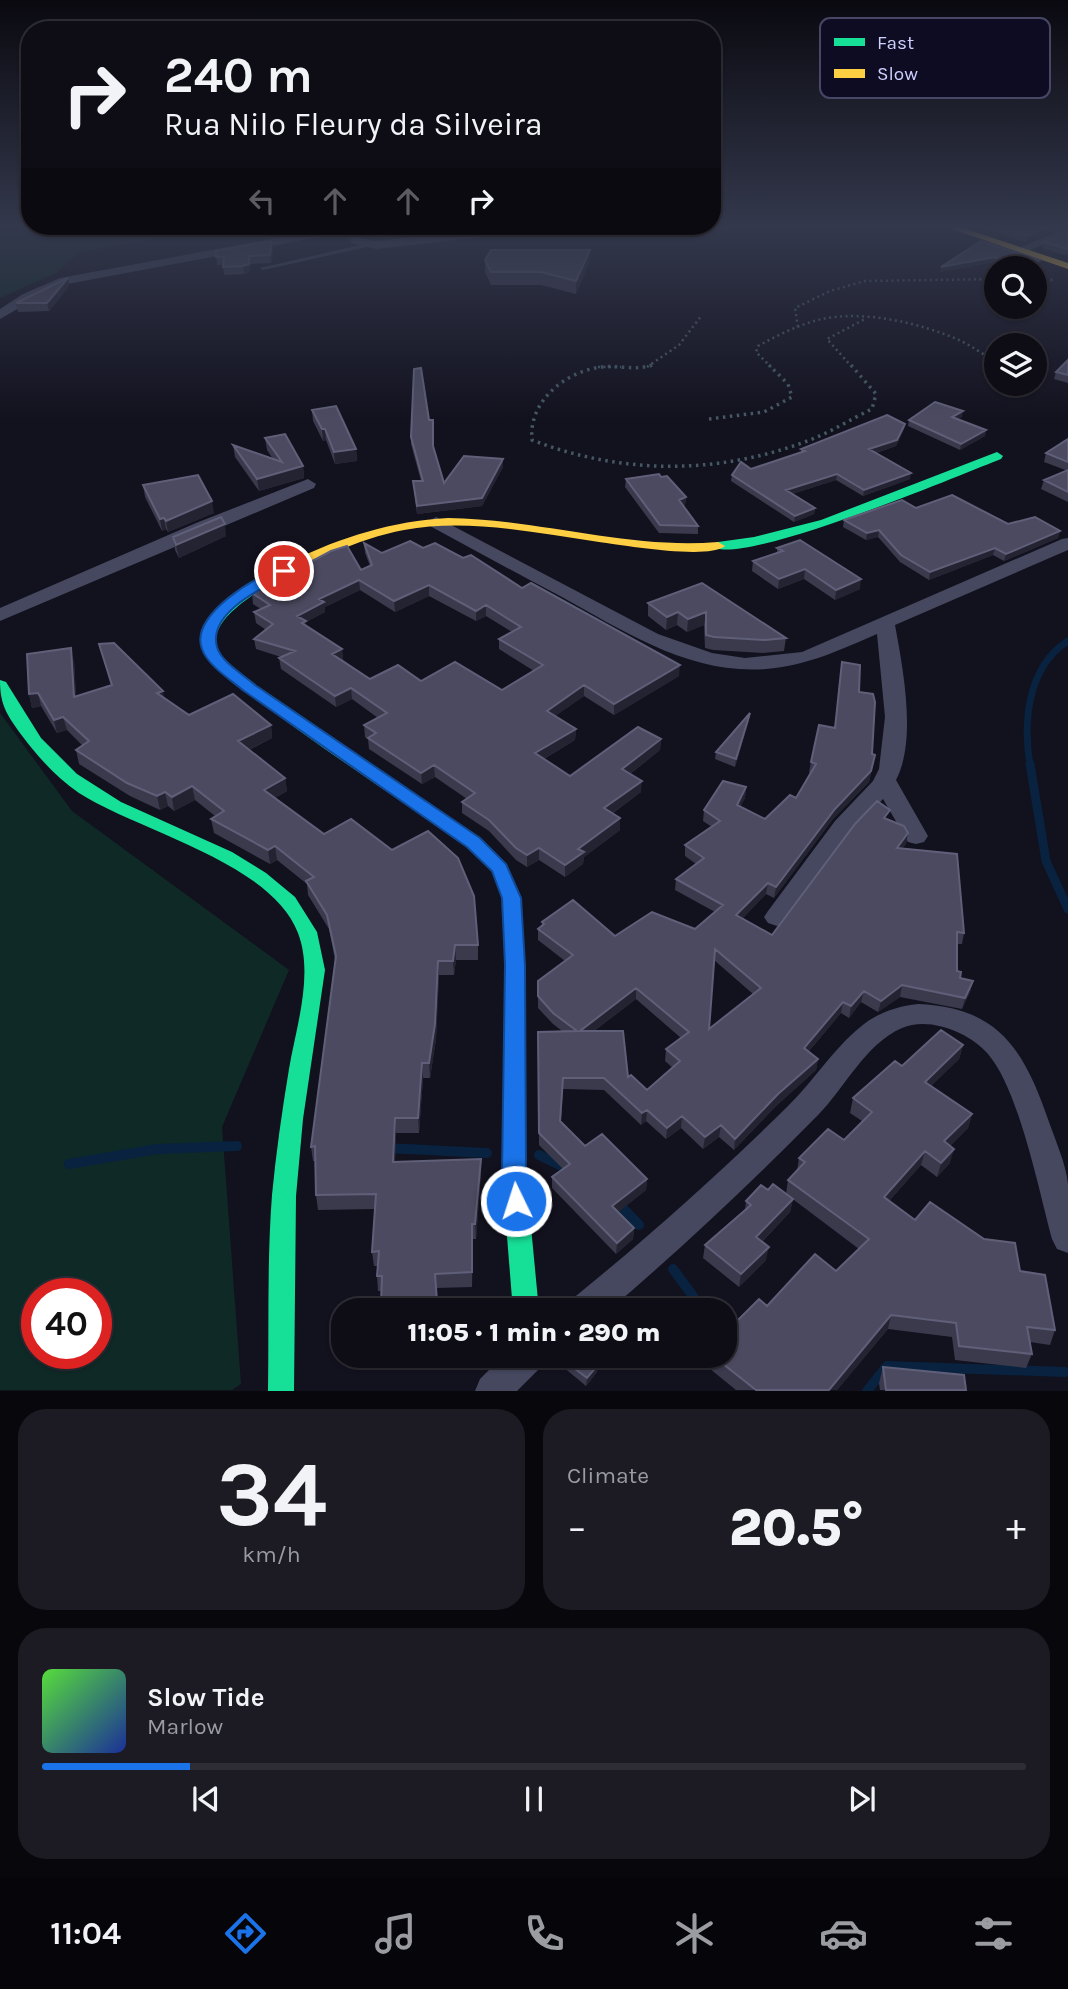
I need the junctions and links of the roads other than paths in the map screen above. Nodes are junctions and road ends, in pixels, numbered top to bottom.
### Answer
1 (44, 290) edge
2 (0, 315) edge
3 (997, 456) dead end
4 (308, 484) dead end
5 (436, 522) junction
6 (1068, 543) edge
7 (0, 615) edge
8 (885, 621) junction
9 (0, 685) edge
10 (885, 781) junction
11 (916, 836) dead end
12 (777, 917) dead end
13 (1068, 1239) edge
14 (525, 1298) edge
15 (599, 1298) edge
16 (516, 1368) edge
17 (281, 1391) edge
18 (492, 1391) edge

1 - 2 street
3 - 5 street
4 - 7 street
5 - 8 street
5 - 14 street
6 - 8 street
8 - 10 street
9 - 17 street
10 - 11 street
10 - 12 street
13 - 15 street
16 - 18 street

